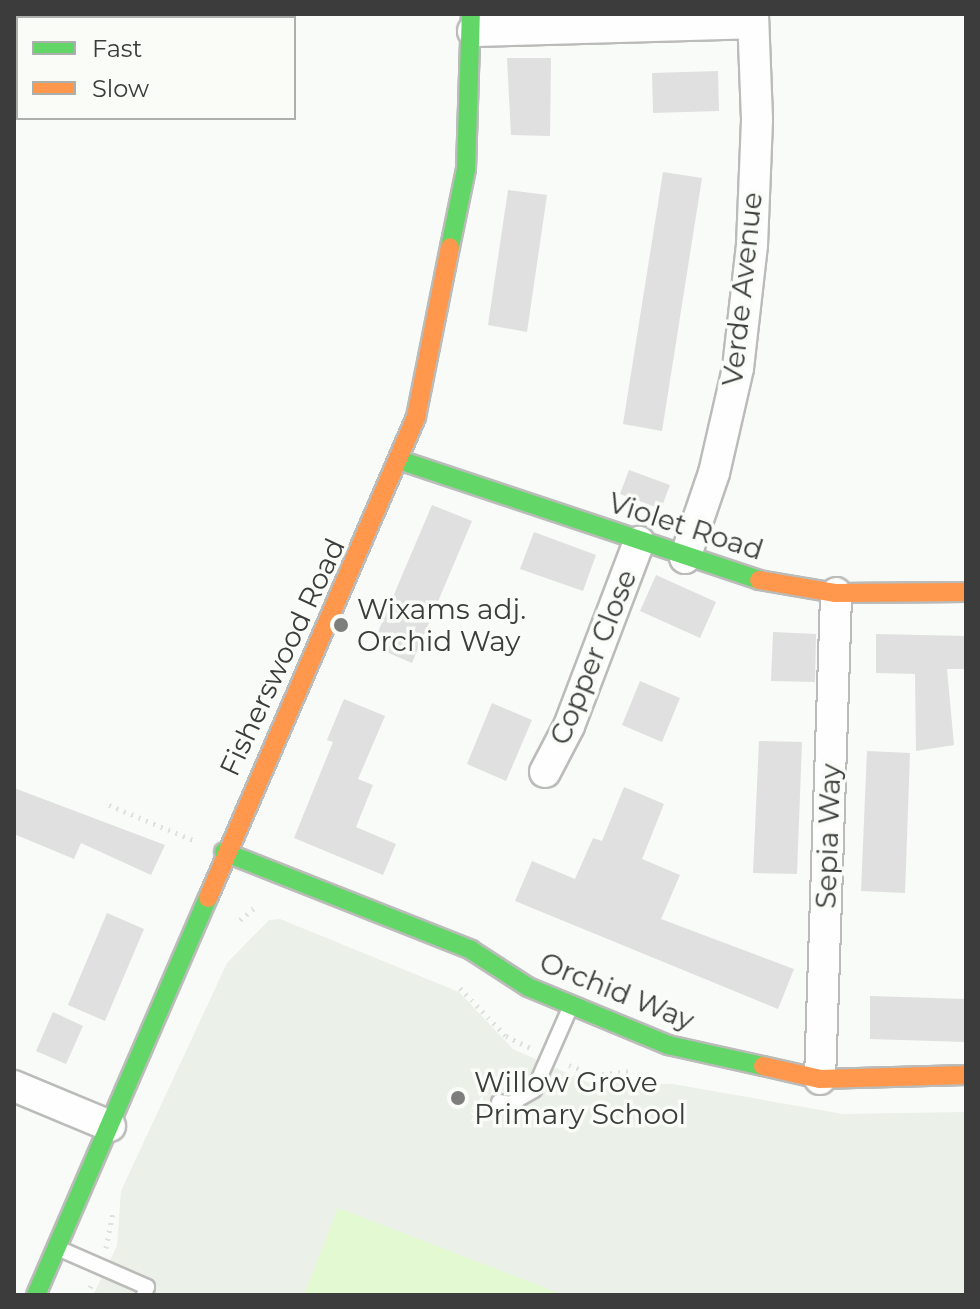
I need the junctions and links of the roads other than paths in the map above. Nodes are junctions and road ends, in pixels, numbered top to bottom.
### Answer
1 (753, 18) edge
2 (472, 22) edge
3 (399, 460) junction
4 (639, 542) junction
5 (685, 558) junction
6 (966, 592) edge
7 (836, 593) junction
8 (545, 772) dead end
9 (224, 852) junction
10 (570, 1007) junction
11 (966, 1075) edge
12 (820, 1079) junction
13 (14, 1086) edge
14 (499, 1102) dead end
15 (110, 1126) junction
16 (56, 1247) junction
17 (36, 1295) edge
18 (144, 1295) edge

1 - 2 street
1 - 5 street, Verde Avenue
2 - 3 street, Fisherswood Road
3 - 4 street, Violet Road
3 - 9 street, Fisherswood Road
4 - 5 street, Violet Road
4 - 8 street, Copper Close
5 - 7 street, Violet Road
6 - 7 street, Violet Road
7 - 12 street, Sepia Way
9 - 10 street, Orchid Way
9 - 15 street, Fisherswood Road
10 - 12 street, Orchid Way
10 - 14 lane
11 - 12 street, Orchid Way
13 - 15 street
15 - 16 street, Fisherswood Road
16 - 17 street, Fisherswood Road
16 - 18 lane

